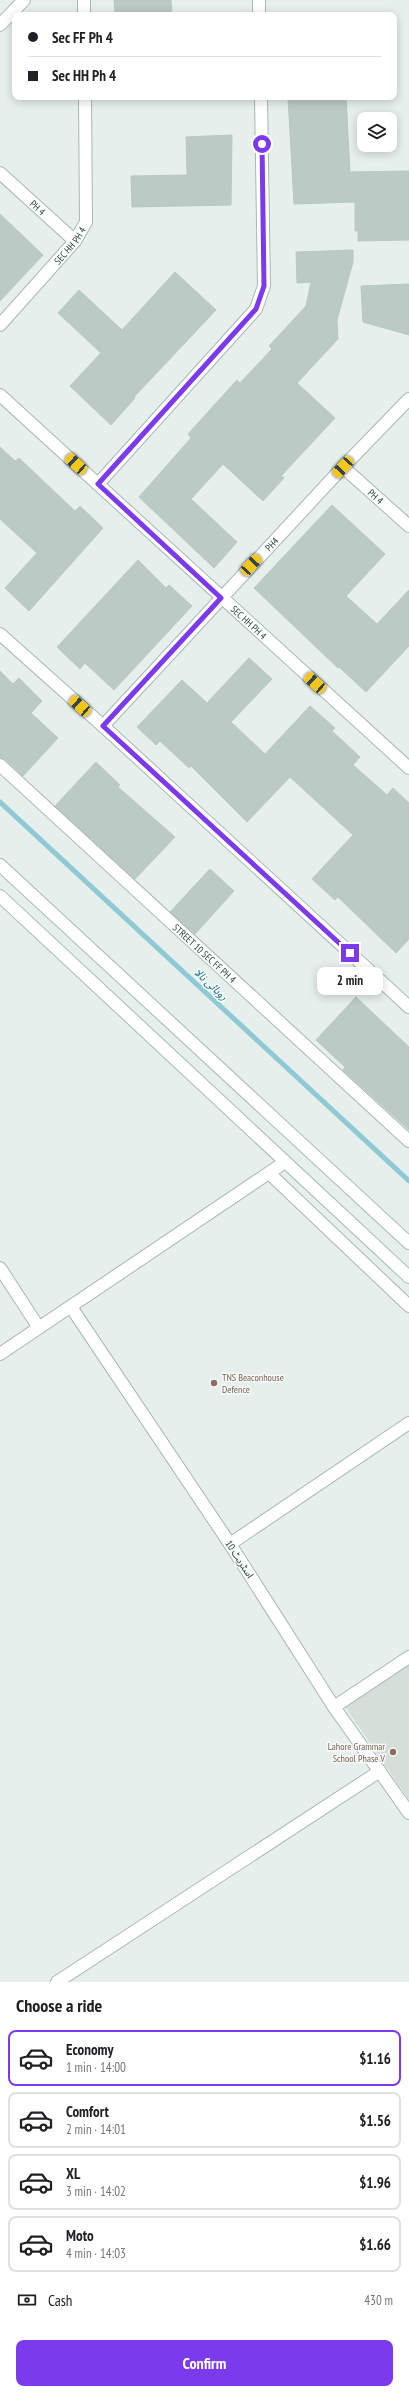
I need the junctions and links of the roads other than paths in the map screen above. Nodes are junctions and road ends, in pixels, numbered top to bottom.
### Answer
1 (24, 0) edge
2 (84, 0) edge
3 (259, 0) edge
4 (12, 12) edge
5 (12, 12) edge
6 (84, 12) edge
7 (259, 12) edge
8 (0, 25) edge
9 (85, 100) edge
10 (261, 100) edge
11 (0, 173) edge
12 (75, 241) junction
13 (0, 325) edge
14 (0, 395) edge
15 (409, 399) edge
16 (343, 467) junction
17 (98, 484) junction
18 (409, 526) edge
19 (221, 598) junction
20 (0, 634) edge
21 (103, 726) junction
22 (0, 765) edge
23 (409, 768) edge
24 (0, 865) edge
25 (0, 896) edge
26 (409, 1007) edge
27 (409, 1141) edge
28 (285, 1162) junction
29 (270, 1174) junction
30 (409, 1243) edge
31 (0, 1268) edge
32 (409, 1277) edge
33 (409, 1306) edge
34 (70, 1307) junction
35 (39, 1328) junction
36 (0, 1354) edge
37 (409, 1423) edge
38 (230, 1544) junction
39 (409, 1657) edge
40 (334, 1707) junction
41 (380, 1771) junction
42 (409, 1813) edge
43 (57, 1982) edge

1 - 5 street
2 - 6 street
3 - 7 street
4 - 8 street
9 - 12 street, SEC HH PH 4
10 - 17 street
11 - 12 street, PH 4
12 - 13 street, SEC HH PH 4
14 - 17 street, SEC HH PH 4
15 - 16 street, PH4
16 - 18 street, PH 4
16 - 19 street, PH4
17 - 19 street, SEC HH PH 4
19 - 21 street, PH4
19 - 23 street, SEC HH PH 4
20 - 21 street
21 - 26 street
22 - 27 street, STREET 10 SEC FF PH 4
24 - 30 street
25 - 28 street
28 - 29 street
28 - 32 street
29 - 33 street
29 - 34 street
31 - 35 street
34 - 35 street
34 - 38 street, اسٹریٹ 10
35 - 36 street
37 - 38 street
38 - 40 street, اسٹریٹ 10
39 - 40 street
40 - 41 street, اسٹریٹ 10
41 - 42 street, اسٹریٹ 10
41 - 43 street

